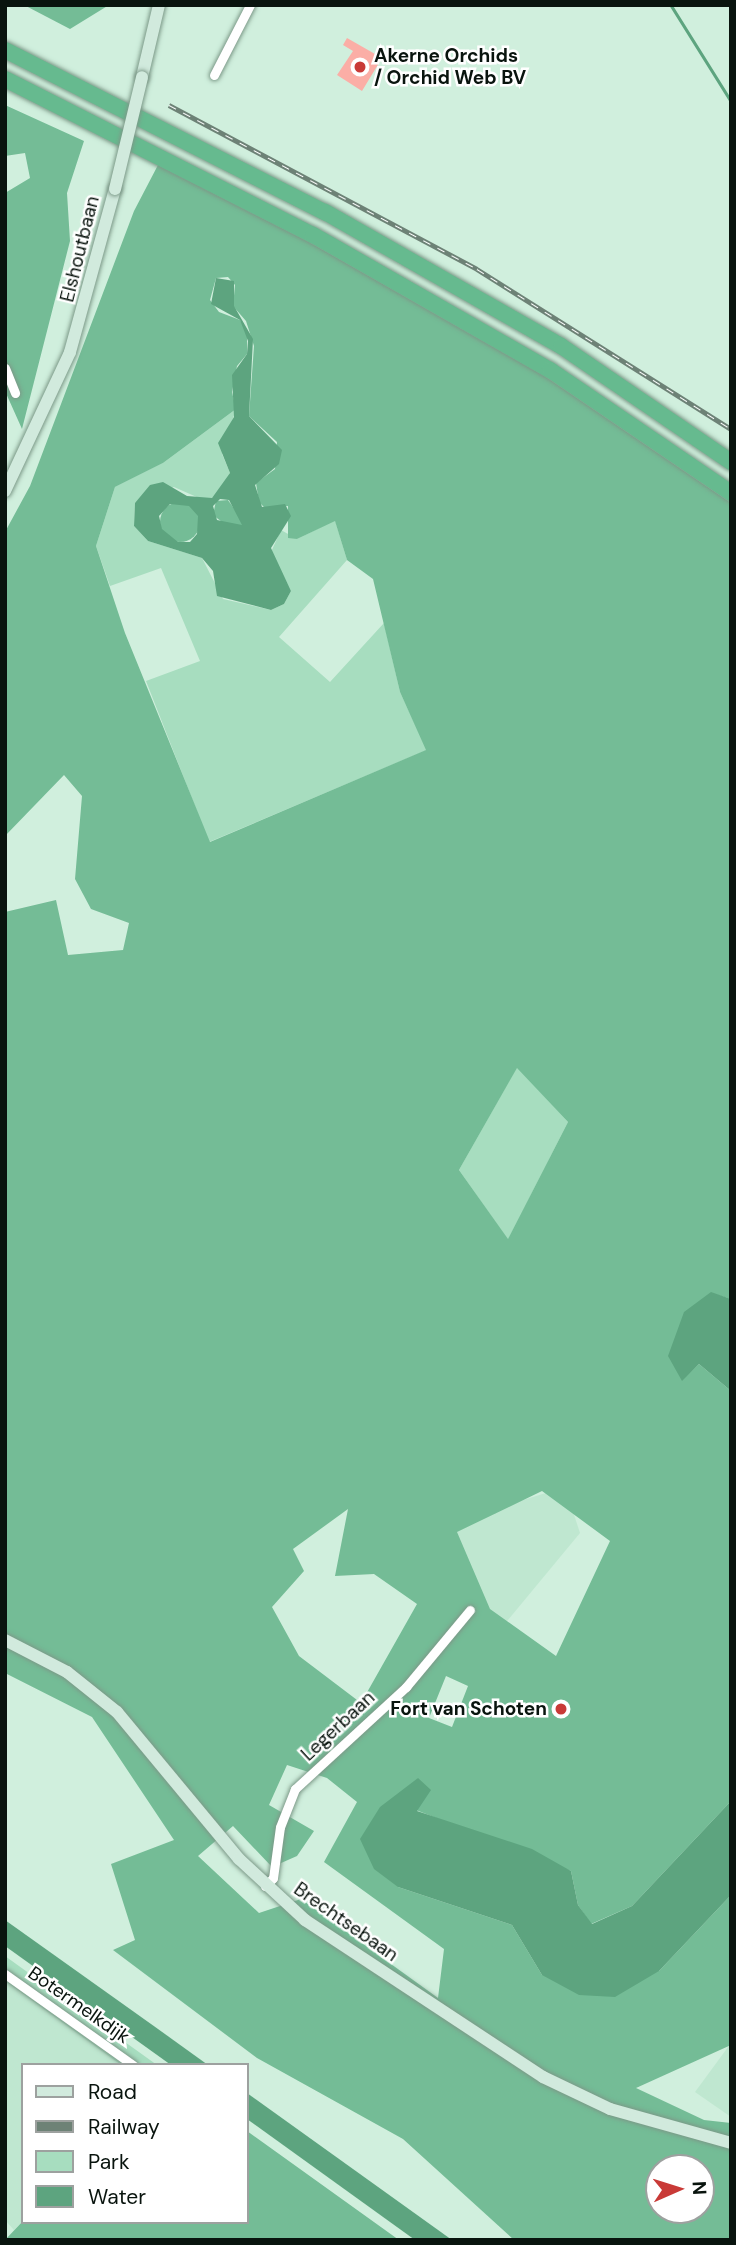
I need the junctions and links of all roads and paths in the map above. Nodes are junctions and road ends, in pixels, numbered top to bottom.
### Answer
1 (159, 5) edge
2 (250, 5) edge
3 (5, 50) edge
4 (214, 75) dead end
5 (5, 79) edge
6 (5, 368) edge
7 (15, 393) dead end
8 (731, 462) edge
9 (5, 491) edge
10 (731, 493) edge
11 (470, 1610) dead end
12 (5, 1640) edge
13 (265, 1886) junction
14 (5, 1974) edge
15 (130, 2063) edge
16 (731, 2143) edge

1 - 9 main road, Elshoutbaan, bridge
2 - 4 street
3 - 8 highway
5 - 10 highway
6 - 7 street
11 - 13 street, Legerbaan
12 - 13 main road, Brechtsebaan
13 - 16 main road, Brechtsebaan
14 - 15 street, Botermelkdijk

